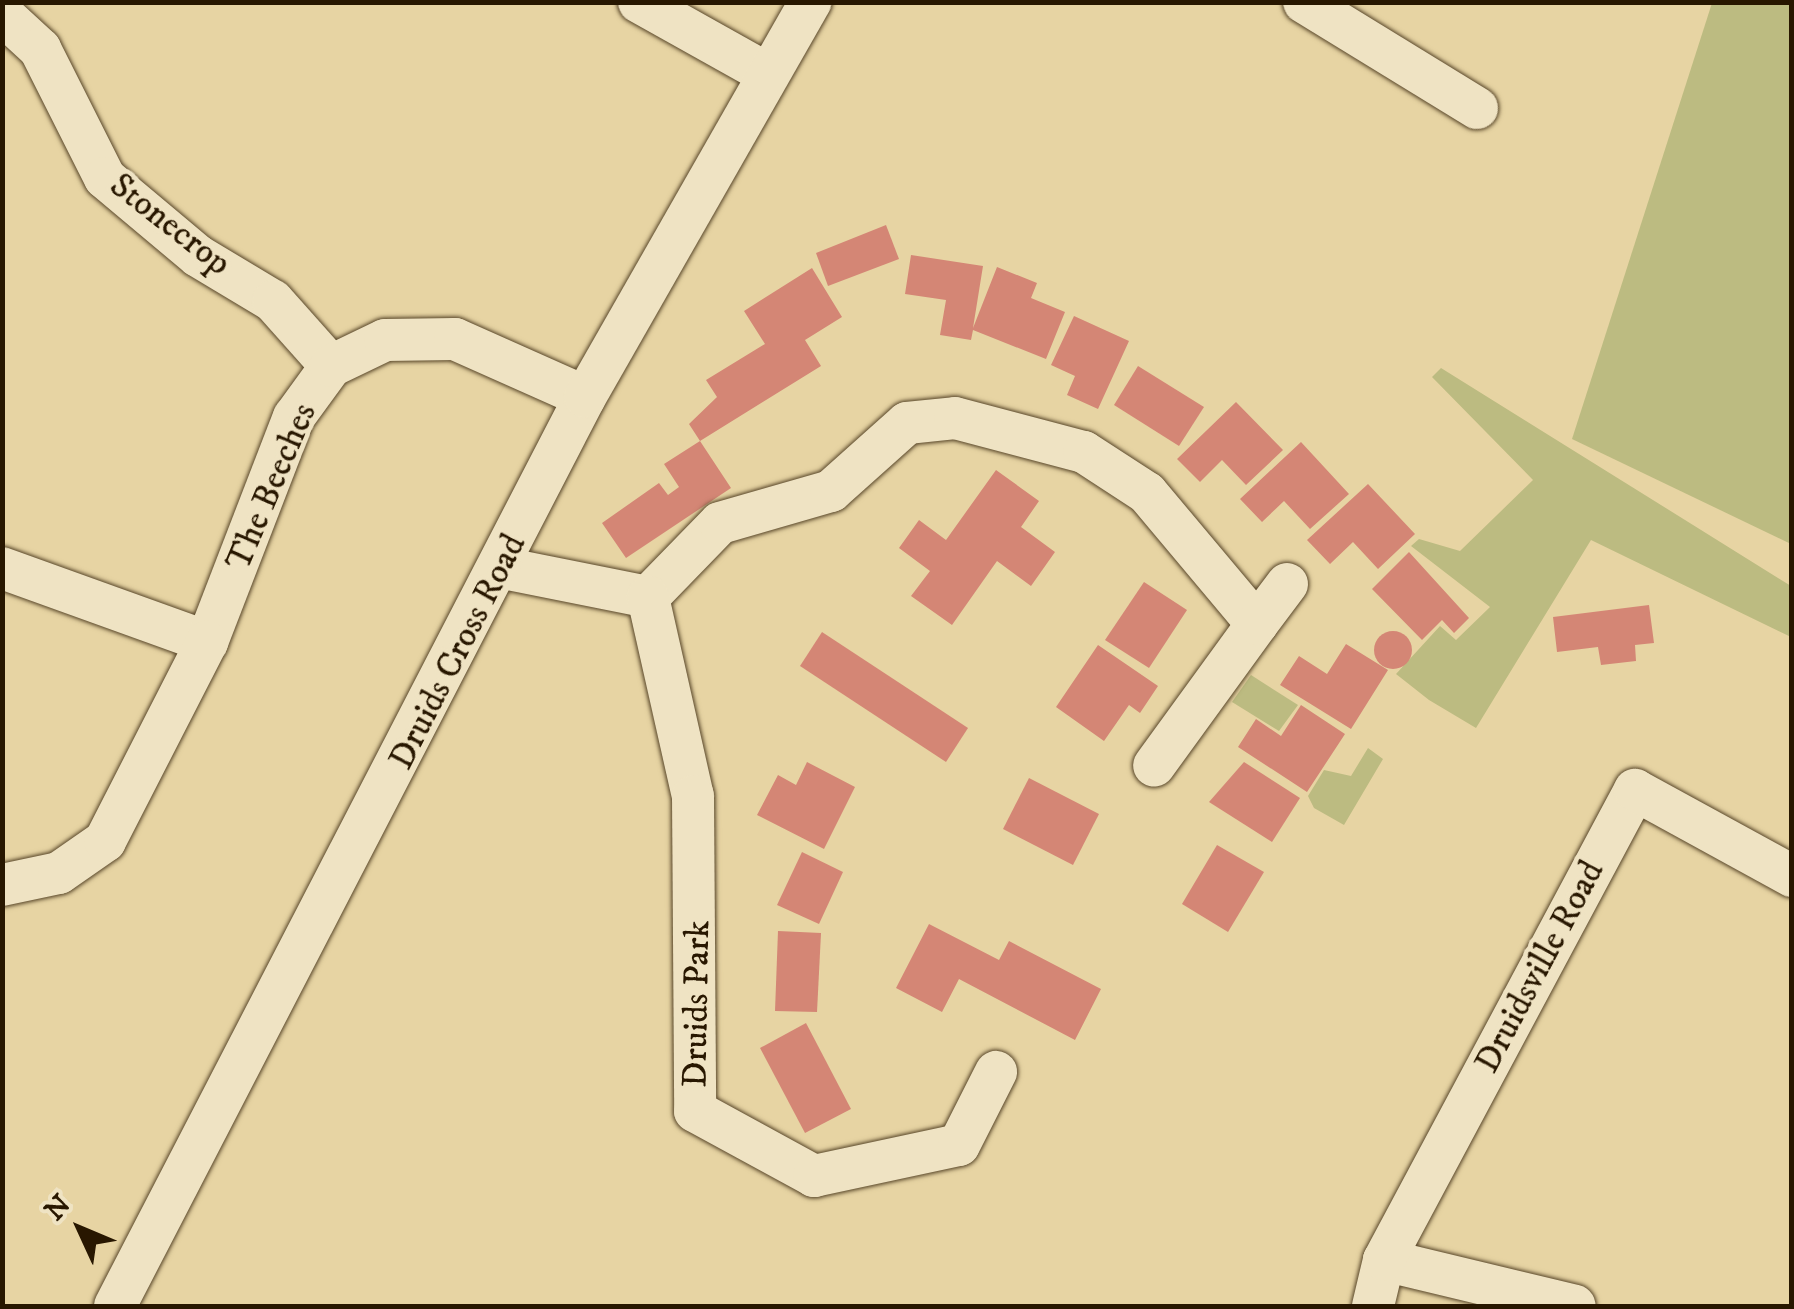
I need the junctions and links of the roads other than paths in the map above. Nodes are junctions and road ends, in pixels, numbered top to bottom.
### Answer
1 (639, 2) edge
2 (810, 2) edge
3 (1304, 2) edge
4 (2, 14) edge
5 (766, 73) junction
6 (1478, 108) dead end
7 (331, 366) junction
8 (586, 397) junction
9 (2, 568) edge
10 (504, 568) junction
11 (1288, 584) dead end
12 (648, 598) junction
13 (1257, 624) junction
14 (207, 642) junction
15 (1154, 766) dead end
16 (1792, 876) edge
17 (2, 885) edge
18 (996, 1072) dead end
19 (1384, 1260) junction
20 (114, 1306) edge
21 (1373, 1306) edge
22 (1575, 1306) edge

1 - 5 street
2 - 5 street, Druids Cross Road
3 - 6 street
4 - 7 street, Stonecrop
5 - 8 street, Druids Cross Road
7 - 8 street, The Beeches
7 - 14 street, The Beeches
8 - 10 street, Druids Cross Road
9 - 14 street
10 - 12 street
10 - 20 street, Druids Cross Road
11 - 13 street
12 - 13 street
12 - 18 street, Druids Park
13 - 15 street
14 - 17 street, The Beeches
16 - 19 street, Druidsville Road
19 - 21 street, Druidsville Road
19 - 22 street

